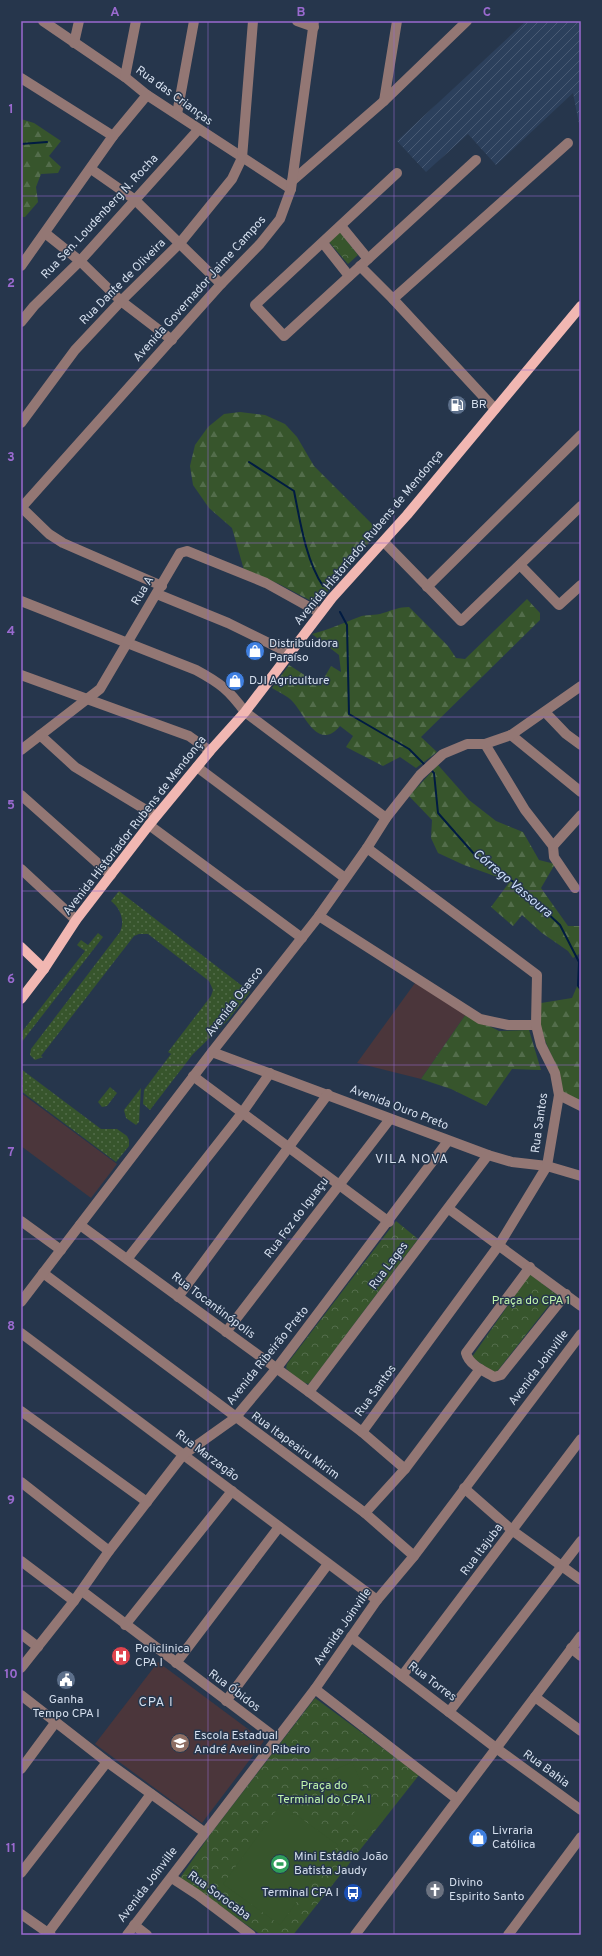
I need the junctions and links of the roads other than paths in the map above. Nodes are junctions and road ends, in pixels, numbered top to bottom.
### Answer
1 (44, 21) edge
2 (79, 21) edge
3 (136, 21) edge
4 (194, 21) edge
5 (253, 21) edge
6 (297, 21) edge
7 (397, 21) edge
8 (467, 21) edge
9 (314, 24) edge
10 (74, 43) junction
11 (126, 77) junction
12 (21, 78) edge
13 (147, 96) junction
14 (384, 101) junction
15 (177, 114) junction
16 (198, 130) junction
17 (113, 136) junction
18 (568, 143) dead end
19 (242, 158) junction
20 (476, 160) dead end
21 (92, 168) junction
22 (397, 173) dead end
23 (292, 186) junction
24 (134, 199) junction
25 (341, 226) junction
26 (45, 233) junction
27 (180, 243) junction
28 (323, 243) junction
29 (368, 259) junction
30 (80, 261) junction
31 (21, 266) edge
32 (360, 266) junction
33 (349, 276) junction
34 (221, 284) junction
35 (393, 299) junction
36 (121, 301) junction
37 (581, 306) edge
38 (21, 322) edge
39 (172, 340) junction
40 (494, 409) junction
41 (21, 423) edge
42 (581, 435) edge
43 (581, 506) edge
44 (21, 508) edge
45 (384, 542) junction
46 (520, 565) junction
47 (581, 585) edge
48 (426, 587) junction
49 (160, 590) junction
50 (21, 601) edge
51 (320, 613) junction
52 (126, 644) junction
53 (289, 653) junction
54 (21, 675) edge
55 (581, 686) edge
56 (87, 698) junction
57 (245, 712) junction
58 (545, 712) junction
59 (40, 735) junction
60 (511, 735) junction
61 (485, 744) junction
62 (581, 745) edge
63 (21, 750) edge
64 (210, 750) junction
65 (197, 766) junction
66 (581, 792) edge
67 (21, 794) edge
68 (581, 815) edge
69 (156, 816) junction
70 (386, 818) junction
71 (149, 825) junction
72 (553, 846) junction
73 (367, 848) junction
74 (21, 869) edge
75 (111, 875) junction
76 (345, 878) junction
77 (575, 888) dead end
78 (319, 916) junction
79 (76, 920) junction
80 (302, 938) junction
81 (21, 947) edge
82 (44, 968) junction
83 (21, 999) edge
84 (536, 1025) junction
85 (212, 1052) junction
86 (270, 1073) junction
87 (193, 1076) junction
88 (328, 1094) junction
89 (559, 1094) junction
90 (581, 1106) edge
91 (242, 1113) junction
92 (390, 1119) junction
93 (448, 1141) junction
94 (290, 1148) junction
95 (488, 1155) junction
96 (547, 1166) junction
97 (581, 1176) edge
98 (339, 1184) junction
99 (449, 1209) junction
100 (21, 1221) edge
101 (389, 1222) junction
102 (80, 1225) junction
103 (499, 1245) junction
104 (61, 1250) junction
105 (128, 1258) junction
106 (530, 1267) junction
107 (43, 1273) junction
108 (566, 1294) junction
109 (178, 1297) junction
110 (21, 1302) edge
111 (581, 1306) edge
112 (226, 1332) junction
113 (21, 1333) edge
114 (580, 1339) edge
115 (276, 1369) junction
116 (480, 1369) junction
117 (309, 1392) junction
118 (21, 1411) edge
119 (235, 1418) junction
120 (362, 1432) junction
121 (581, 1439) edge
122 (183, 1455) junction
123 (405, 1469) junction
124 (21, 1482) edge
125 (464, 1488) junction
126 (232, 1492) junction
127 (147, 1502) junction
128 (364, 1514) junction
129 (279, 1527) junction
130 (513, 1531) junction
131 (581, 1541) edge
132 (109, 1551) junction
133 (414, 1556) junction
134 (21, 1561) edge
135 (328, 1564) junction
136 (562, 1567) junction
137 (581, 1580) edge
138 (82, 1591) junction
139 (377, 1600) junction
140 (74, 1601) junction
141 (125, 1625) junction
142 (21, 1634) edge
143 (581, 1636) edge
144 (351, 1637) junction
145 (38, 1648) junction
146 (571, 1648) junction
147 (581, 1656) edge
148 (176, 1663) junction
149 (21, 1668) edge
150 (402, 1676) junction
151 (315, 1689) junction
152 (21, 1695) edge
153 (535, 1697) junction
154 (226, 1701) junction
155 (449, 1712) junction
156 (56, 1723) junction
157 (581, 1731) edge
158 (276, 1738) junction
159 (496, 1748) junction
160 (107, 1762) junction
161 (21, 1769) edge
162 (151, 1794) junction
163 (457, 1799) junction
164 (581, 1810) edge
165 (204, 1832) junction
166 (581, 1837) edge
167 (21, 1873) edge
168 (172, 1878) junction
169 (21, 1914) edge
170 (134, 1925) junction
171 (49, 1934) edge
172 (127, 1935) edge
173 (147, 1935) edge
174 (251, 1935) edge
175 (355, 1935) edge
176 (508, 1935) edge

1 - 10 street, Rua das Crianças
2 - 10 street
3 - 11 street
4 - 15 street
5 - 19 street
6 - 9 street
7 - 14 street
8 - 14 street
9 - 23 street, Avenida Governador Jaime Campos
10 - 11 street, Rua das Crianças
11 - 13 street, Rua das Crianças
12 - 17 street
13 - 15 street, Rua das Crianças
13 - 17 street
14 - 23 street
15 - 16 street, Rua das Crianças
16 - 19 street, Rua das Crianças
16 - 24 street, Rua Sen. Loudenberg N. Rocha
17 - 21 street
18 - 35 street
19 - 23 street, Rua das Crianças
19 - 27 street, Rua Dante de Oliveira
20 - 29 street
21 - 24 street
21 - 26 street
22 - 25 street
23 - 34 street, Avenida Governador Jaime Campos
24 - 27 street
24 - 30 street, Rua Sen. Loudenberg N. Rocha
25 - 28 street
25 - 29 street
26 - 30 street
26 - 31 street
27 - 34 street
27 - 36 street, Rua Dante de Oliveira
28 - 33 street
28 - 33 street
29 - 32 street
30 - 36 street
30 - 38 street, Rua Sen. Loudenberg N. Rocha
32 - 33 street
32 - 35 street
34 - 39 street, Avenida Governador Jaime Campos
35 - 40 street
36 - 39 street
36 - 41 street, Rua Dante de Oliveira
37 - 40 main road, Avenida Historiador Rubens de Mendonça
39 - 44 street, Avenida Governador Jaime Campos
40 - 45 main road, Avenida Historiador Rubens de Mendonça
42 - 48 street
43 - 46 street
44 - 49 street
45 - 48 street
45 - 51 main road, Avenida Historiador Rubens de Mendonça
46 - 47 street
46 - 48 street
49 - 51 street, Rua A
49 - 52 street, Rua A
49 - 53 street
50 - 52 street
51 - 53 main road, Avenida Historiador Rubens de Mendonça
52 - 56 street, Rua A
52 - 57 street
53 - 57 main road, Avenida Historiador Rubens de Mendonça
54 - 56 street
55 - 58 street, Avenida Osasco
56 - 59 street, Rua A
56 - 64 street
57 - 64 main road, Avenida Historiador Rubens de Mendonça
57 - 70 street
58 - 60 street, Avenida Osasco
58 - 62 street
59 - 63 street, Rua A
59 - 69 street
60 - 61 street, Avenida Osasco
60 - 66 street
61 - 70 street, Avenida Osasco
61 - 72 street
64 - 65 main road, Avenida Historiador Rubens de Mendonça
65 - 69 main road, Avenida Historiador Rubens de Mendonça
65 - 76 street
67 - 75 street
68 - 72 street
69 - 71 main road, Avenida Historiador Rubens de Mendonça
70 - 73 street, Avenida Osasco
71 - 75 main road, Avenida Historiador Rubens de Mendonça
71 - 80 street
72 - 77 street
73 - 76 street, Avenida Osasco
73 - 84 street, Rua Santos
74 - 79 street
75 - 79 main road, Avenida Historiador Rubens de Mendonça
76 - 78 street, Avenida Osasco
78 - 80 street, Avenida Osasco
78 - 84 street
79 - 82 main road, Avenida Historiador Rubens de Mendonça
80 - 85 street, Avenida Osasco
81 - 82 main road
82 - 83 main road, Avenida Historiador Rubens de Mendonça
84 - 89 street, Rua Santos
85 - 86 street, Avenida Ouro Preto
85 - 87 street, Avenida Osasco
86 - 88 street, Avenida Ouro Preto
86 - 91 street
87 - 91 street
87 - 102 street, Avenida Osasco
88 - 92 street, Avenida Ouro Preto
88 - 94 street
89 - 90 street
89 - 96 street, Rua Santos
91 - 94 street
91 - 105 street
92 - 93 street, Avenida Ouro Preto
92 - 98 street, Rua Foz do Iguaçu
93 - 95 street, Avenida Ouro Preto
93 - 101 street, Avenida Ribeirão Preto
94 - 98 street
94 - 109 street
95 - 96 street, Avenida Ouro Preto
95 - 99 street, Rua Lages
96 - 97 street, Avenida Ouro Preto
96 - 103 street, Rua Santos
98 - 101 street
98 - 112 street, Rua Foz do Iguaçu
99 - 103 street
99 - 117 street, Rua Lages
100 - 104 street
101 - 115 street, Avenida Ribeirão Preto
102 - 104 street, Avenida Osasco
102 - 105 street, Rua Tocantinópolis
103 - 106 street
103 - 120 street, Rua Santos
104 - 107 street, Avenida Osasco
105 - 109 street, Rua Tocantinópolis
106 - 108 street
106 - 116 street
107 - 110 street, Avenida Osasco
107 - 119 street, Rua Itapeairu Mirim
108 - 111 street
108 - 116 street
109 - 112 street, Rua Tocantinópolis
112 - 115 street, Rua Tocantinópolis
113 - 122 street, Rua Marzagão
114 - 125 street, Avenida Joinville
115 - 117 street, Rua Tocantinópolis
115 - 119 street, Avenida Ribeirão Preto
116 - 123 street
117 - 120 street, Rua Tocantinópolis
118 - 127 street
119 - 122 street, Avenida Ribeirão Preto
119 - 128 street, Rua Itapeairu Mirim
120 - 123 street, Rua Tocantinópolis
121 - 130 street, Rua Itajuba
122 - 126 street, Rua Marzagão
122 - 127 street, Avenida Ribeirão Preto
123 - 128 street
124 - 132 street
125 - 130 street
125 - 133 street, Avenida Joinville
126 - 129 street, Rua Marzagão
126 - 141 street
127 - 132 street, Avenida Ribeirão Preto
128 - 133 street, Rua Itapeairu Mirim
129 - 135 street, Rua Marzagão
129 - 148 street
130 - 136 street
130 - 150 street, Rua Itajuba
131 - 136 street
132 - 138 street, Avenida Ribeirão Preto
133 - 139 street, Avenida Joinville
134 - 140 street
135 - 139 street, Rua Marzagão
135 - 154 street
136 - 137 street
136 - 155 street
138 - 140 street, Avenida Ribeirão Preto
138 - 141 street, Rua Óbidos
139 - 144 street, Avenida Joinville
140 - 145 street, Avenida Ribeirão Preto
141 - 148 street, Rua Óbidos
142 - 145 street
143 - 146 street
144 - 150 street, Rua Torres
144 - 151 street, Avenida Joinville
145 - 149 street, Avenida Ribeirão Preto
146 - 147 street
146 - 153 street
148 - 154 street, Rua Óbidos
150 - 155 street, Rua Torres
151 - 158 street, Avenida Joinville
151 - 163 street
152 - 156 street
153 - 157 street
153 - 159 street
154 - 158 street, Rua Óbidos
155 - 159 street, Rua Torres
156 - 160 street
156 - 161 street
158 - 165 street, Avenida Joinville
159 - 163 street
159 - 164 street, Rua Bahia
160 - 162 street
160 - 167 street
162 - 165 street
162 - 171 street
163 - 175 street
165 - 168 street, Avenida Joinville
166 - 176 street
168 - 170 street, Avenida Joinville
168 - 174 street, Rua Sorocaba
169 - 171 street
170 - 172 street, Avenida Joinville
170 - 173 street

